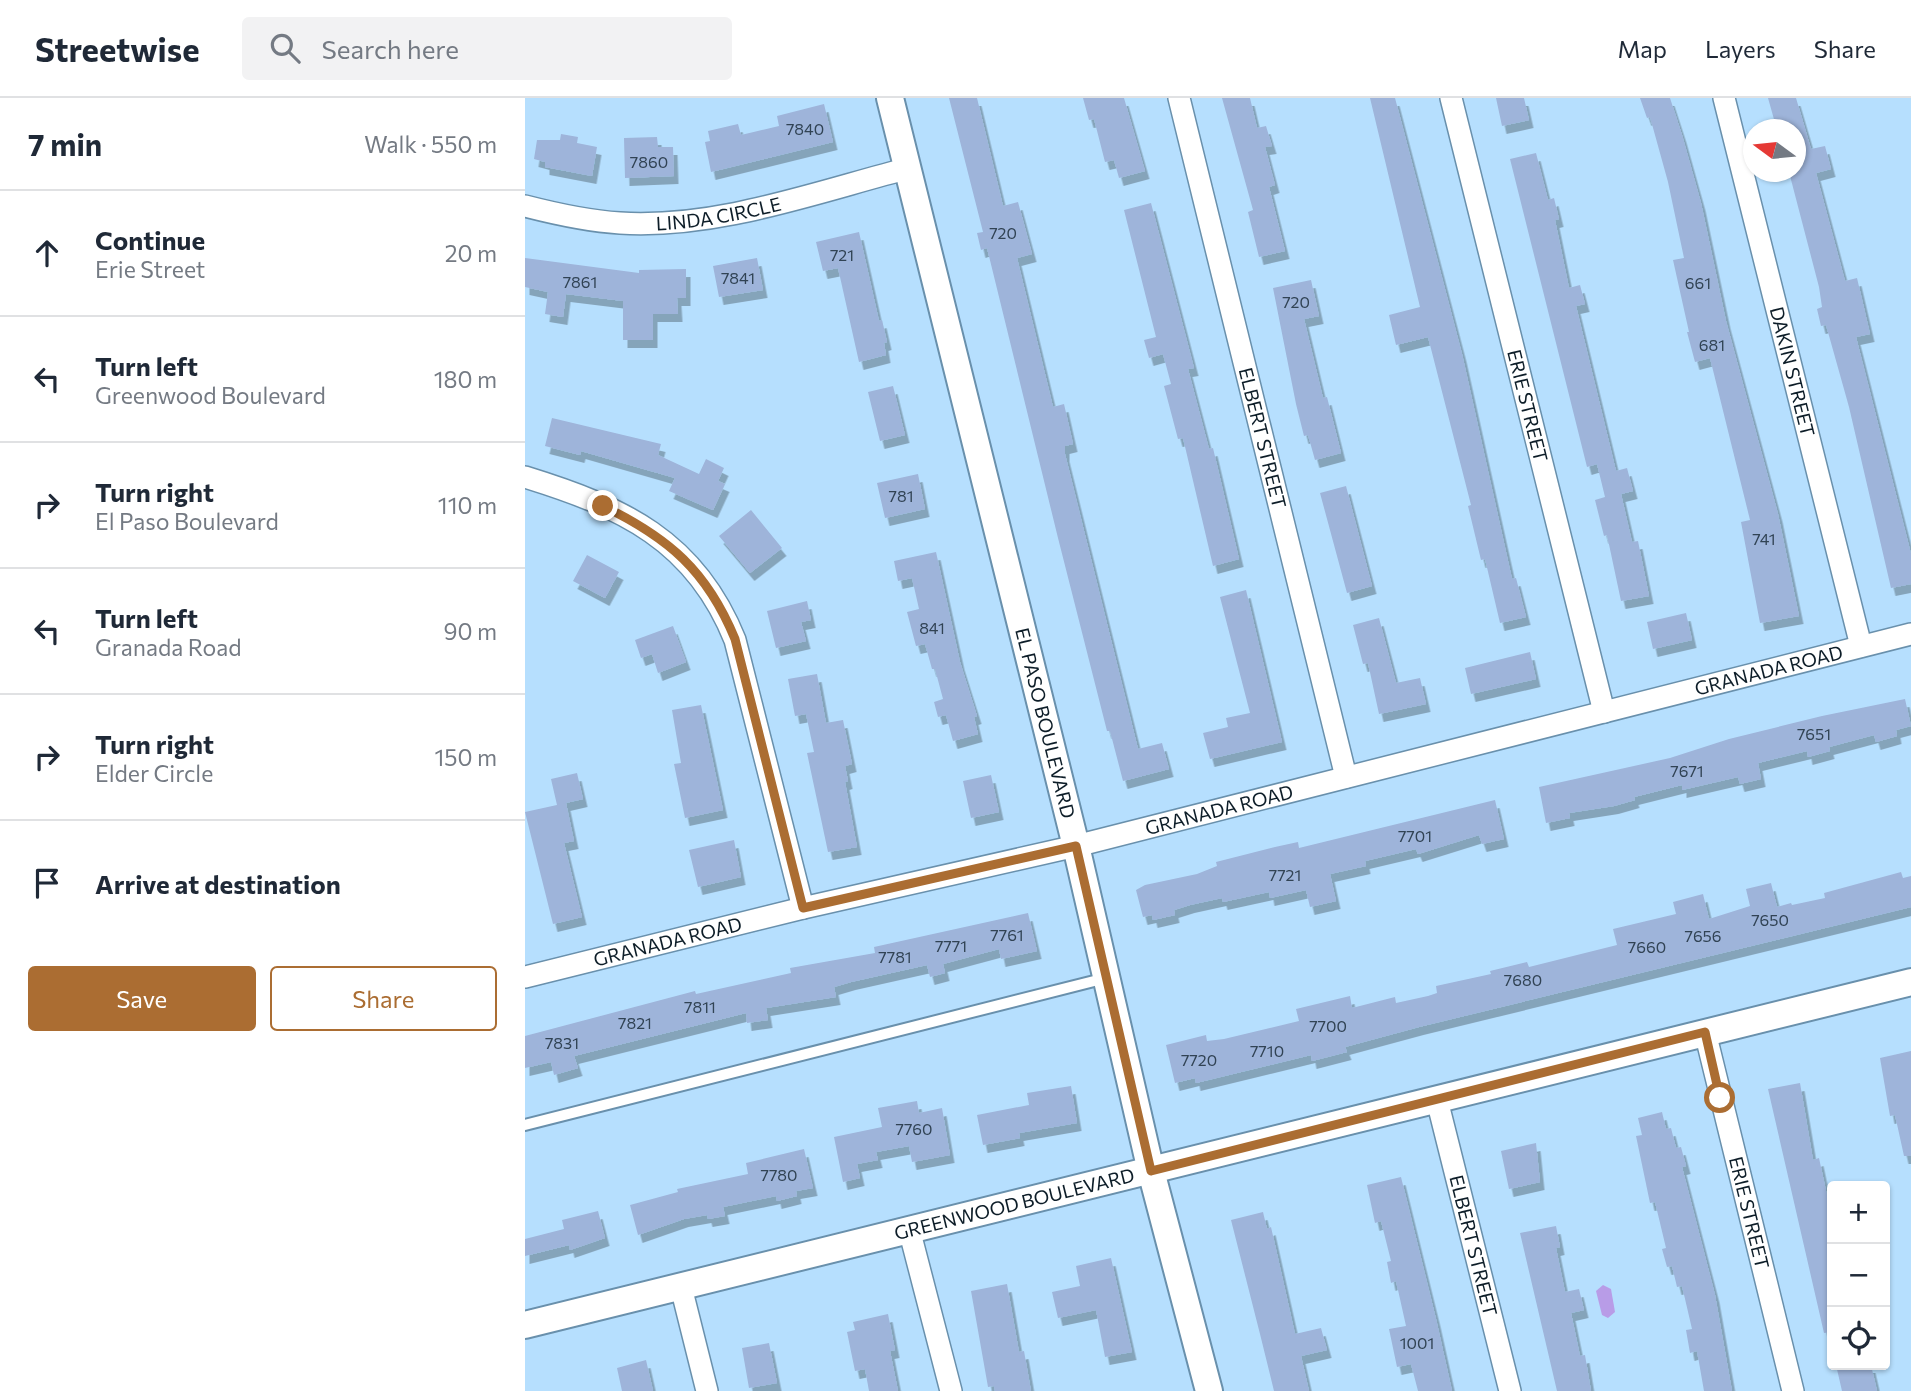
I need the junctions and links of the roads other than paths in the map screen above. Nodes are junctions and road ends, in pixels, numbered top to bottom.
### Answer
1 (890, 98) edge
2 (1179, 98) edge
3 (1451, 98) edge
4 (1724, 98) edge
5 (909, 168) junction
6 (525, 206) edge
7 (525, 477) edge
8 (1911, 634) edge
9 (1861, 646) junction
10 (1604, 712) junction
11 (1346, 777) junction
12 (1076, 846) junction
13 (803, 908) junction
14 (526, 975) edge
15 (1106, 978) junction
16 (1911, 982) edge
17 (1705, 1032) junction
18 (1437, 1100) junction
19 (525, 1125) edge
20 (1151, 1171) junction
21 (909, 1229) junction
22 (681, 1287) junction
23 (525, 1325) edge
24 (707, 1391) edge
25 (951, 1391) edge
26 (1209, 1391) edge
27 (1510, 1391) edge
28 (1793, 1391) edge

1 - 5 street, EL PASO BOULEVARD
2 - 11 street, ELBERT STREET
3 - 10 street, ERIE STREET
4 - 9 street, DAKIN STREET
5 - 6 street, LINDA CIRCLE
5 - 12 street, EL PASO BOULEVARD
7 - 13 street
8 - 9 street, GRANADA ROAD
9 - 10 street, GRANADA ROAD
10 - 11 street, GRANADA ROAD
11 - 12 street, GRANADA ROAD
12 - 13 street, GRANADA ROAD
12 - 15 street, EL PASO BOULEVARD
13 - 14 street, GRANADA ROAD
15 - 19 lane
15 - 20 street, EL PASO BOULEVARD
16 - 17 street, GREENWOOD BOULEVARD
17 - 18 street, GREENWOOD BOULEVARD
17 - 28 street, ERIE STREET
18 - 20 street, GREENWOOD BOULEVARD
18 - 27 street, ELBERT STREET
20 - 21 street, GREENWOOD BOULEVARD
20 - 26 street, EL PASO BOULEVARD
21 - 22 street, GREENWOOD BOULEVARD
21 - 25 street
22 - 23 street, GREENWOOD BOULEVARD
22 - 24 street

